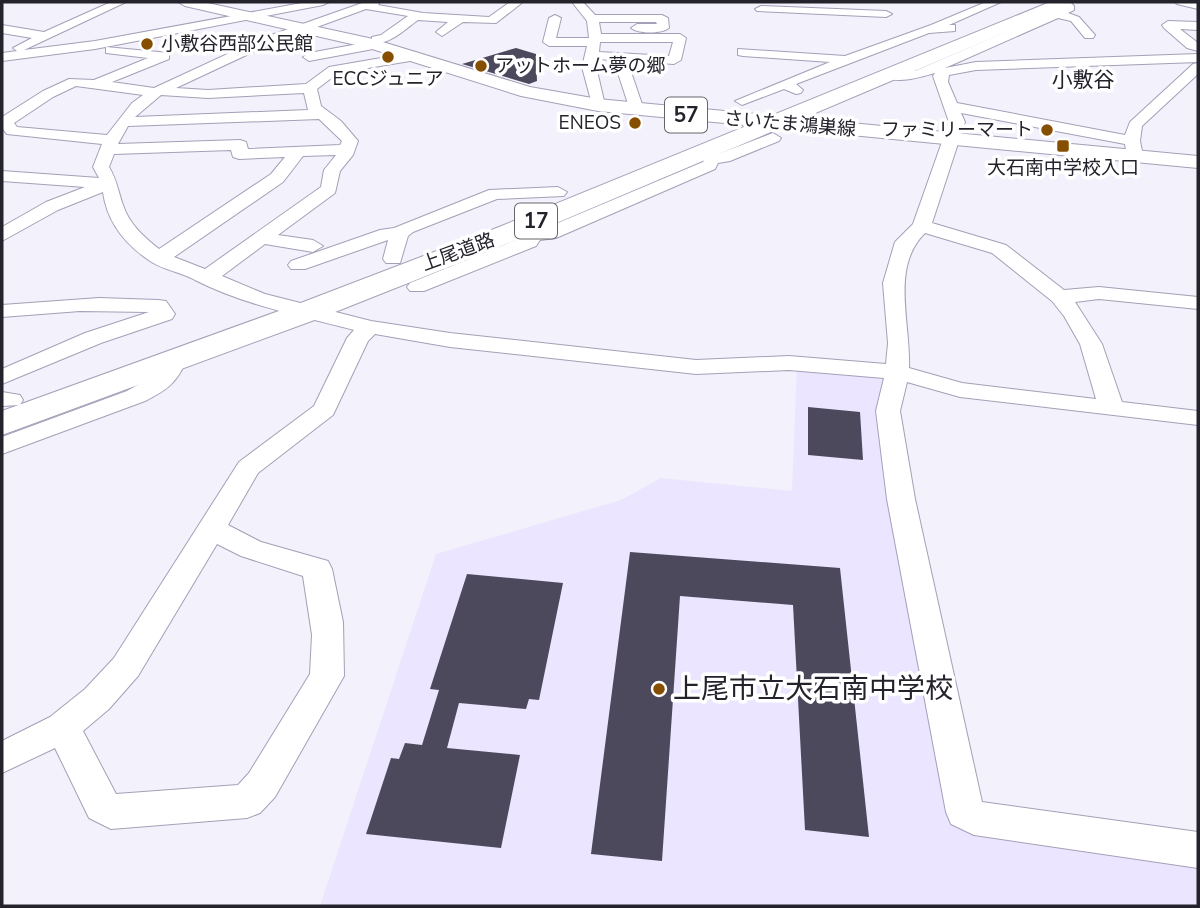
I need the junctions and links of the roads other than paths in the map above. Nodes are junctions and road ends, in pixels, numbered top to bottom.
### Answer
1 (120, 2) edge
2 (185, 2) edge
3 (227, 2) edge
4 (323, 2) edge
5 (517, 2) edge
6 (578, 2) edge
7 (777, 2) edge
8 (839, 2) edge
9 (864, 2) edge
10 (995, 2) edge
11 (1017, 2) edge
12 (1181, 2) edge
13 (371, 4) edge
14 (884, 6) edge
15 (1198, 6) edge
16 (208, 7) junction
17 (1061, 8) edge
18 (761, 9) dead end
19 (340, 14) junction
20 (246, 16) junction
21 (416, 16) junction
22 (555, 18) dead end
23 (466, 19) dead end
24 (1198, 26) edge
25 (302, 27) junction
26 (946, 28) junction
27 (4, 31) edge
28 (442, 32) dead end
29 (1016, 33) junction
30 (894, 34) junction
31 (1089, 35) dead end
32 (44, 36) junction
33 (641, 38) junction
34 (592, 41) junction
35 (376, 43) junction
36 (85, 47) junction
37 (1198, 47) edge
38 (743, 52) dead end
39 (1042, 54) junction
40 (416, 56) junction
41 (633, 56) junction
42 (2, 57) edge
43 (309, 57) dead end
44 (1198, 58) edge
45 (846, 61) junction
46 (1198, 67) edge
47 (940, 70) junction
48 (886, 74) junction
49 (97, 84) junction
50 (791, 87) junction
51 (310, 88) junction
52 (1178, 88) junction
53 (157, 92) junction
54 (1198, 92) edge
55 (598, 105) junction
56 (953, 107) junction
57 (637, 110) junction
58 (734, 110) junction
59 (321, 114) junction
60 (124, 122) junction
61 (258, 128) junction
62 (775, 131) junction
63 (950, 138) junction
64 (110, 144) junction
65 (348, 144) junction
66 (1133, 148) junction
67 (298, 152) junction
68 (713, 153) junction
69 (1198, 162) edge
70 (2, 176) edge
71 (110, 183) junction
72 (241, 202) junction
73 (297, 211) junction
74 (922, 226) junction
75 (2, 235) edge
76 (504, 235) junction
77 (531, 235) junction
78 (261, 237) junction
79 (313, 246) dead end
80 (396, 246) junction
81 (159, 258) junction
82 (226, 264) junction
83 (298, 265) dead end
84 (254, 269) dead end
85 (206, 278) junction
86 (417, 287) dead end
87 (1059, 296) junction
88 (1198, 303) edge
89 (279, 304) junction
90 (2, 311) edge
91 (309, 311) junction
92 (370, 327) junction
93 (173, 363) junction
94 (897, 372) junction
95 (4, 401) edge
96 (1112, 409) junction
97 (1198, 418) edge
98 (2, 446) edge
99 (212, 529) junction
100 (63, 727) junction
101 (2, 758) edge
102 (1198, 850) edge

1 - 32 street
2 - 16 main road, さいたま鴻巣線 / 57
3 - 16 street
4 - 19 street
4 - 20 street
5 - 23 street
6 - 34 street
7 - 8 street
9 - 14 street
10 - 26 street
11 - 26 highway, 上尾道路 / 17
12 - 15 street
13 - 19 street
13 - 21 street
14 - 18 street
14 - 30 street
16 - 20 main road, さいたま鴻巣線 / 57
17 - 29 street
17 - 31 street
17 - 48 highway, 上尾道路 / 17
19 - 25 street
19 - 35 street
20 - 25 main road, さいたま鴻巣線 / 57
20 - 36 street
21 - 28 street
21 - 35 street
22 - 34 street
24 - 37 street
25 - 35 main road, さいたま鴻巣線 / 57
25 - 53 street
26 - 30 street
26 - 50 highway, 上尾道路 / 17
27 - 32 street
29 - 39 street
29 - 47 street
30 - 45 street
32 - 42 street
33 - 34 street
33 - 41 street
33 - 41 street
34 - 34 street
34 - 41 street
34 - 55 street
34 - 57 street
35 - 40 main road, さいたま鴻巣線 / 57
35 - 43 street
36 - 42 street
36 - 49 street
38 - 45 street
39 - 44 street
39 - 47 street
40 - 51 street
40 - 55 main road, さいたま鴻巣線 / 57
45 - 50 street
46 - 52 street
47 - 48 street
47 - 56 street
48 - 62 highway, 上尾道路 / 17
49 - 53 street
49 - 64 street
50 - 58 highway, 上尾道路 / 17
51 - 53 street
51 - 59 street
52 - 54 street
52 - 66 street
53 - 60 street
55 - 57 main road, さいたま鴻巣線 / 57
56 - 63 street
56 - 66 street
57 - 58 main road, さいたま鴻巣線 / 57
58 - 62 main road, さいたま鴻巣線 / 57
58 - 80 highway, 上尾道路 / 17
59 - 61 street
59 - 65 street
60 - 61 street
60 - 64 street
61 - 65 street
62 - 63 main road, さいたま鴻巣線 / 57
62 - 68 highway, 上尾道路 / 17
63 - 66 main road, さいたま鴻巣線 / 57
63 - 74 street
64 - 67 street
64 - 71 street
65 - 67 street
65 - 73 street
66 - 69 main road, さいたま鴻巣線 / 57
67 - 72 street
68 - 76 highway, 上尾道路 / 17
68 - 77 street
70 - 71 street
71 - 75 street
71 - 81 street
72 - 73 street
72 - 81 street
73 - 78 street
74 - 87 street
74 - 94 street
76 - 77 street
76 - 91 highway, 上尾道路 / 17
77 - 86 street
78 - 79 street
78 - 82 street
80 - 83 street
80 - 89 highway, 上尾道路 / 17
81 - 85 street
82 - 84 street
82 - 85 street
85 - 89 street
87 - 88 street
87 - 96 street
89 - 91 street
89 - 95 highway, 上尾道路 / 17
90 - 95 street
91 - 92 street
91 - 93 highway, 上尾道路 / 17
92 - 94 street
92 - 99 street
93 - 95 highway, 上尾道路 / 17
93 - 98 street
94 - 96 street
94 - 102 street
96 - 97 street
99 - 100 street
99 - 100 street
100 - 101 street

